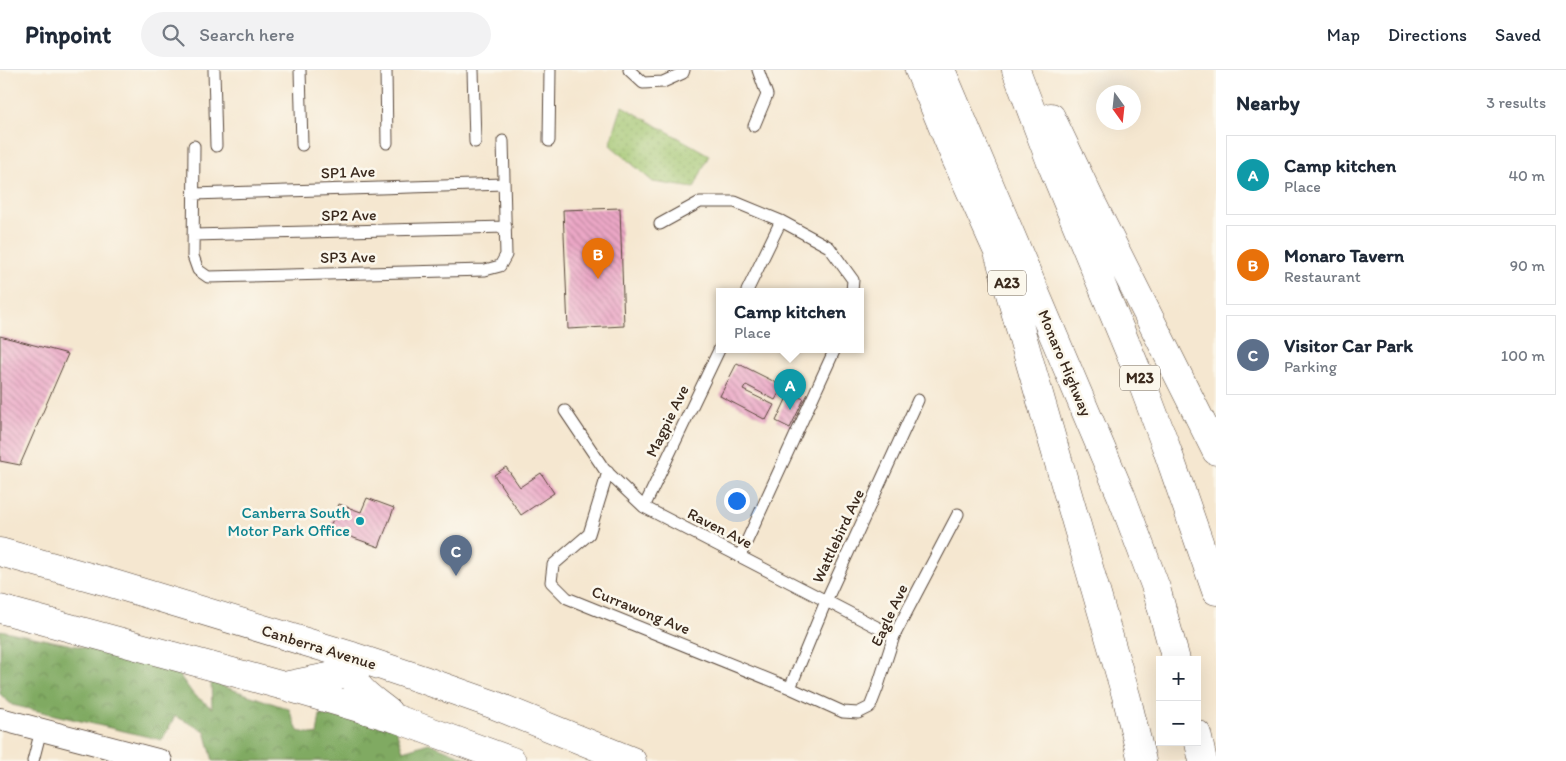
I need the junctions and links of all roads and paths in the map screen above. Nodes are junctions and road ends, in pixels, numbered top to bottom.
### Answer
1 (214, 70) edge
2 (300, 70) edge
3 (386, 70) edge
4 (473, 70) edge
5 (550, 70) edge
6 (629, 70) edge
7 (684, 70) edge
8 (758, 70) edge
9 (919, 70) edge
10 (941, 70) edge
11 (1016, 70) edge
12 (1024, 70) edge
13 (754, 126) dead end
14 (549, 141) dead end
15 (475, 142) dead end
16 (503, 142) dead end
17 (387, 143) dead end
18 (302, 144) dead end
19 (194, 146) dead end
20 (216, 146) dead end
21 (504, 184) junction
22 (194, 194) junction
23 (781, 221) junction
24 (660, 224) dead end
25 (506, 227) junction
26 (193, 235) junction
27 (748, 288) edge
28 (852, 288) edge
29 (718, 353) edge
30 (833, 353) edge
31 (918, 400) dead end
32 (565, 411) dead end
33 (1216, 451) edge
34 (608, 472) junction
35 (644, 508) junction
36 (958, 514) dead end
37 (0, 552) edge
38 (740, 556) junction
39 (1216, 591) edge
40 (826, 601) junction
41 (0, 609) edge
42 (894, 636) junction
43 (352, 656) junction
44 (1175, 656) edge
45 (284, 686) junction
46 (790, 688) junction
47 (843, 712) joint
48 (0, 719) edge
49 (397, 719) junction
50 (41, 730) junction
51 (1200, 746) edge
52 (33, 761) edge
53 (161, 761) edge
54 (512, 761) edge
55 (632, 761) edge
56 (1142, 761) edge
57 (1203, 761) edge

1 - 20 lane
2 - 18 lane
3 - 17 lane
4 - 15 lane
5 - 14 lane
6 - 7 lane
8 - 13 lane
9 - 56 highway, A23
10 - 44 highway, Monaro Highway
11 - 39 highway, M23
12 - 33 highway
16 - 21 lane, SP3 Ave
19 - 22 lane, SP3 Ave
21 - 22 lane, SP1 Ave
21 - 25 lane, SP3 Ave
22 - 26 lane, SP3 Ave
23 - 24 lane
23 - 27 lane
23 - 28 lane
25 - 26 lane, SP2 Ave
25 - 26 lane, SP3 Ave
29 - 35 lane, Magpie Ave
30 - 38 lane
31 - 40 lane, Wattlebird Ave
32 - 34 lane, Raven Ave
34 - 35 lane, Raven Ave
34 - 46 lane, Currawong Ave
35 - 38 lane, Raven Ave
36 - 42 lane, Eagle Ave
37 - 43 highway, Canberra Avenue
38 - 40 lane, Raven Ave
40 - 42 lane, Raven Ave
40 - 46 lane, Wattlebird Ave
41 - 45 highway
42 - 47 lane, Eagle Ave
43 - 45 highway
43 - 49 highway
43 - 55 highway, Canberra Avenue
45 - 49 highway
46 - 47 lane, Currawong Ave
48 - 50 street
49 - 54 highway
50 - 52 lane
50 - 53 street
51 - 57 highway

